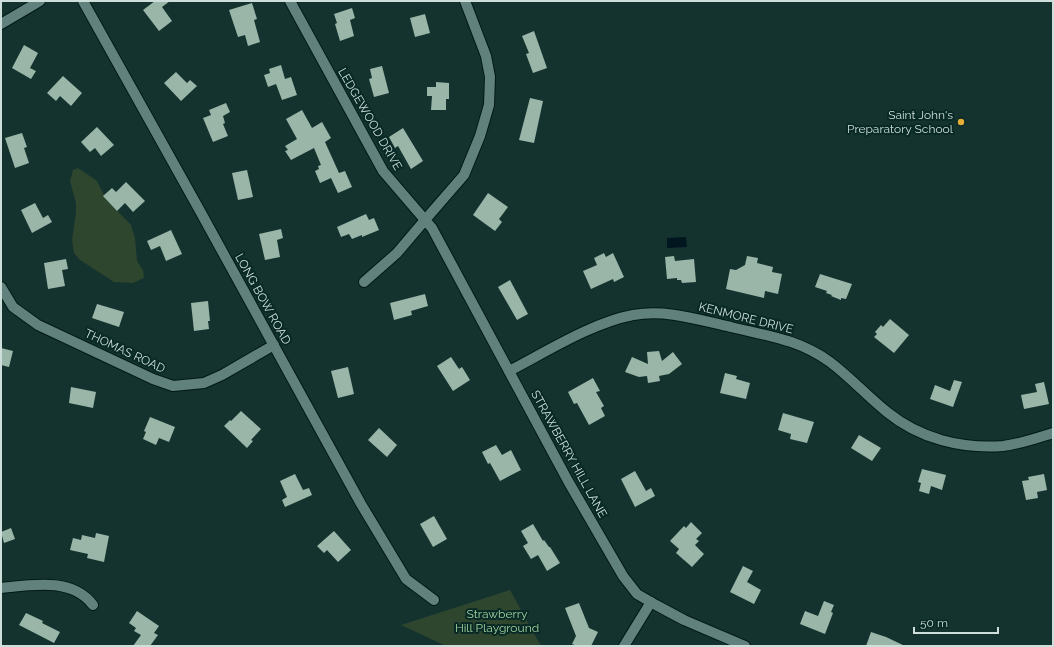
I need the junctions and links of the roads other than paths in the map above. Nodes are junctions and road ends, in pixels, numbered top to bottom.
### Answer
1 (40, 1) edge
2 (83, 1) edge
3 (290, 1) edge
4 (465, 1) edge
5 (1, 24) edge
6 (425, 220) junction
7 (364, 282) dead end
8 (1, 287) edge
9 (274, 345) junction
10 (509, 371) junction
11 (1053, 434) edge
12 (1, 588) edge
13 (434, 600) dead end
14 (651, 602) junction
15 (93, 605) dead end
16 (624, 646) edge
17 (744, 646) edge

1 - 5 street
2 - 9 street, LONG BOW ROAD
3 - 6 street, LEDGEWOOD DRIVE
4 - 6 street
6 - 7 street
6 - 10 street, STRAWBERRY HILL LANE
8 - 9 street, THOMAS ROAD
9 - 13 street, LONG BOW ROAD
10 - 11 street, KENMORE DRIVE
10 - 14 street, STRAWBERRY HILL LANE
12 - 15 street
14 - 16 street
14 - 17 street, STRAWBERRY HILL LANE

